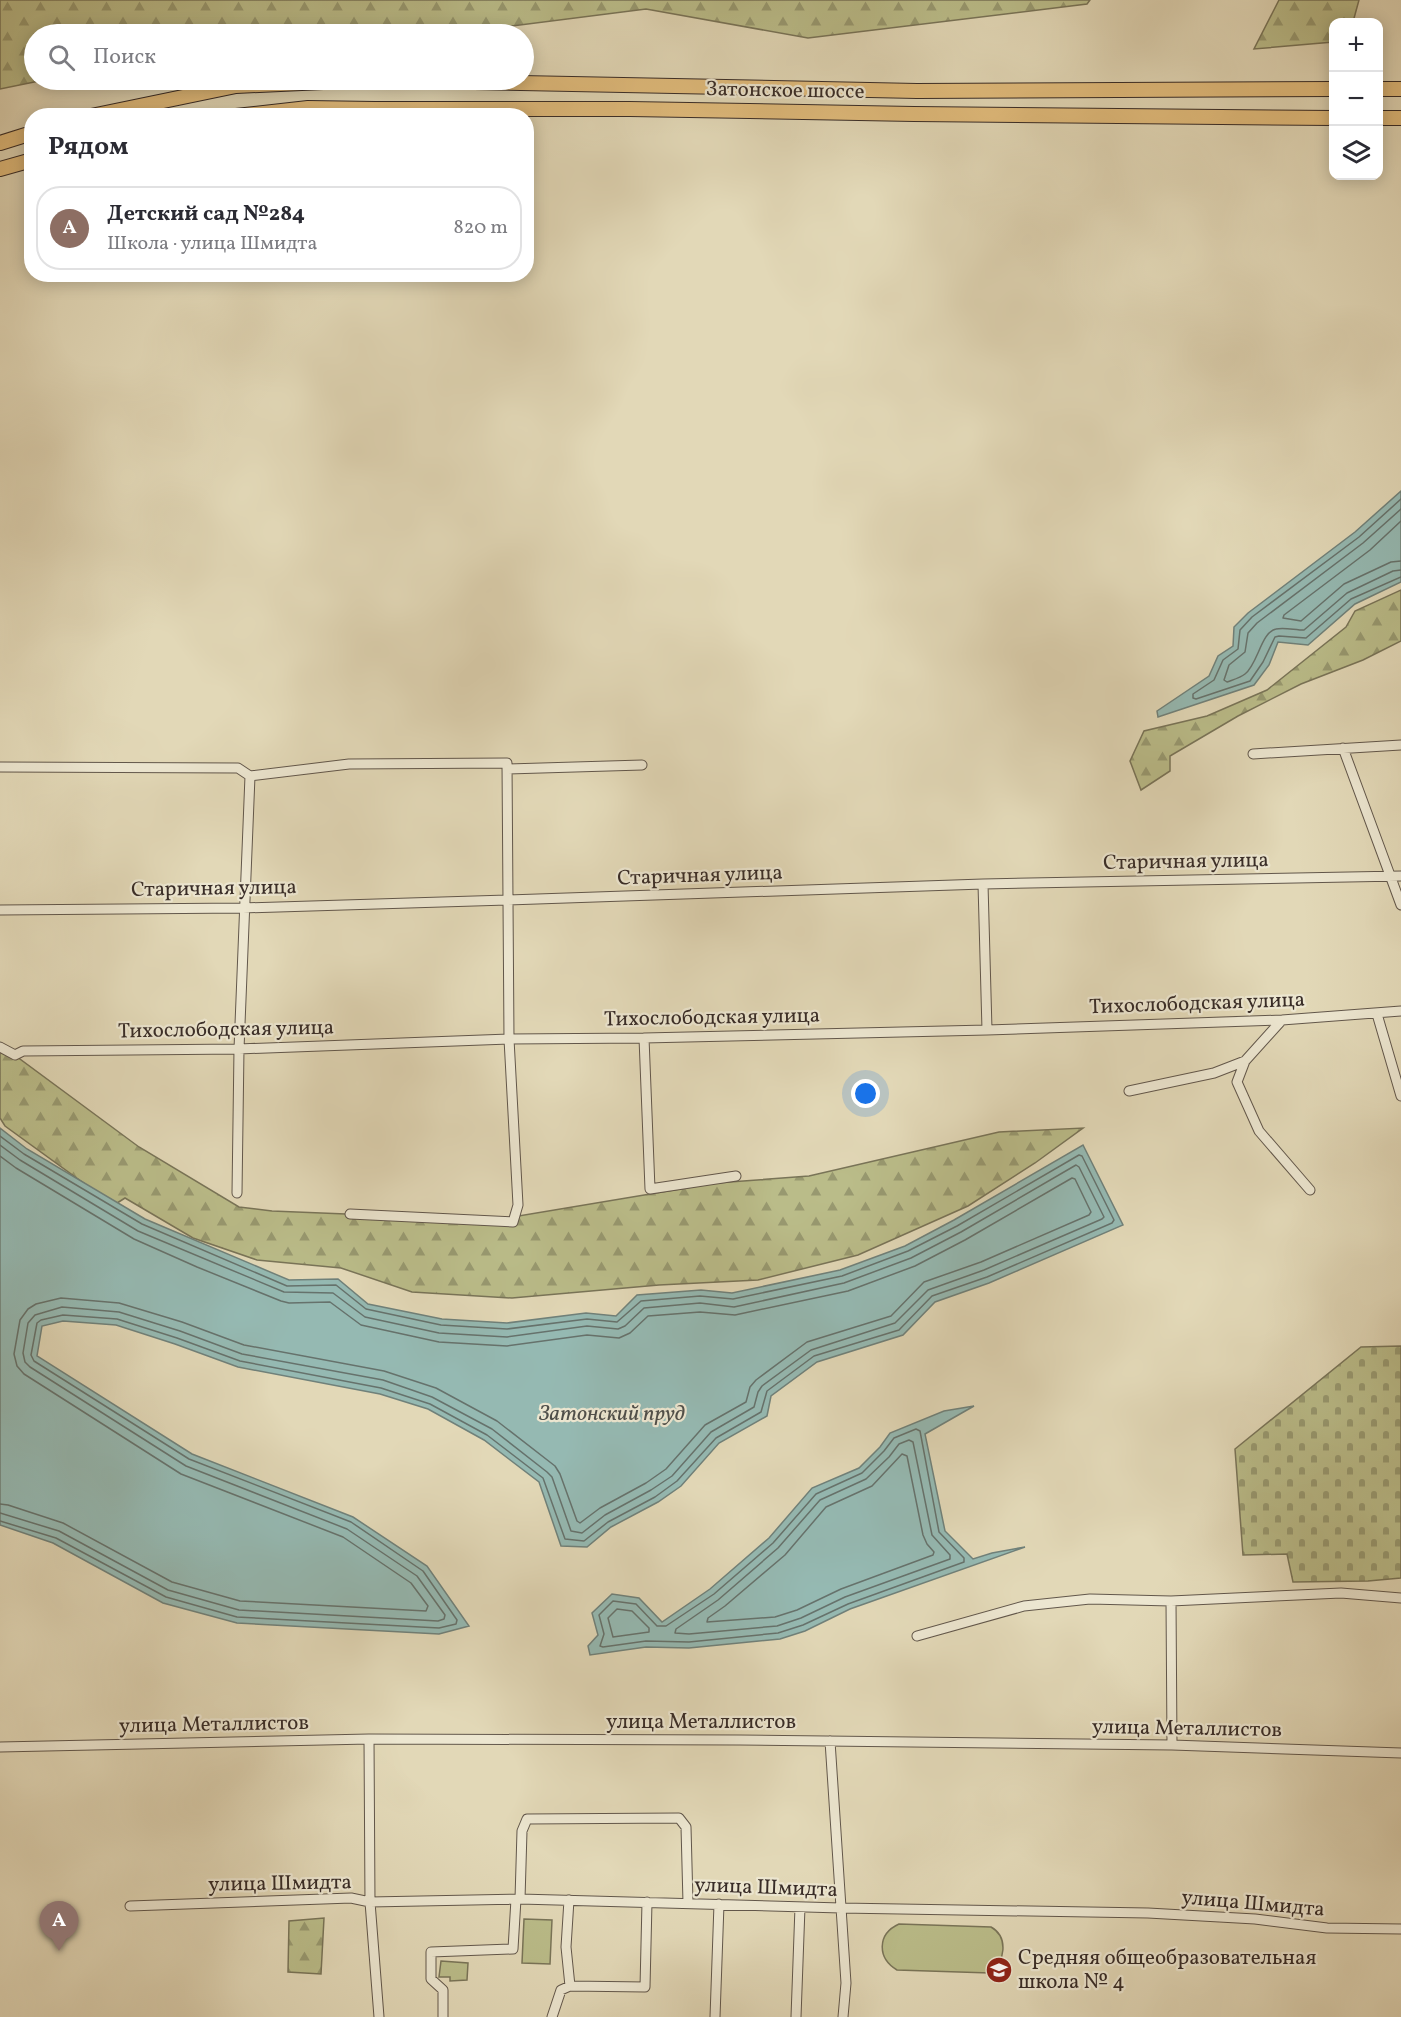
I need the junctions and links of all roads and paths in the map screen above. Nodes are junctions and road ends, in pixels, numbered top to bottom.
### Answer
1 (534, 83) edge
2 (1329, 89) edge
3 (1383, 89) edge
4 (1401, 89) edge
5 (217, 90) edge
6 (130, 108) edge
7 (308, 108) edge
8 (375, 108) edge
9 (534, 109) edge
10 (1329, 118) edge
11 (1383, 118) edge
12 (1401, 118) edge
13 (24, 136) edge
14 (0, 143) edge
15 (24, 162) edge
16 (0, 169) edge
17 (1401, 745) edge
18 (1343, 748) junction
19 (1253, 754) dead end
20 (642, 765) dead end
21 (507, 766) junction
22 (0, 767) edge
23 (250, 776) junction
24 (1401, 876) edge
25 (1390, 877) junction
26 (983, 884) junction
27 (507, 900) junction
28 (1401, 905) edge
29 (243, 908) junction
30 (0, 910) edge
31 (1401, 1011) edge
32 (1377, 1014) junction
33 (1282, 1020) junction
34 (987, 1030) junction
35 (644, 1038) junction
36 (509, 1040) junction
37 (0, 1047) edge
38 (238, 1049) junction
39 (1245, 1061) junction
40 (1129, 1091) dead end
41 (1401, 1096) edge
42 (736, 1176) dead end
43 (1310, 1190) dead end
44 (237, 1193) dead end
45 (350, 1214) dead end
46 (1401, 1598) edge
47 (1171, 1601) junction
48 (917, 1636) dead end
49 (369, 1739) junction
50 (830, 1741) junction
51 (1172, 1745) junction
52 (0, 1748) edge
53 (1401, 1753) edge
54 (518, 1899) junction
55 (569, 1900) junction
56 (370, 1902) junction
57 (647, 1902) junction
58 (688, 1903) junction
59 (719, 1904) junction
60 (130, 1906) dead end
61 (800, 1907) junction
62 (842, 1908) junction
63 (1401, 1929) edge
64 (570, 1986) junction
65 (379, 2017) edge
66 (390, 2017) edge
67 (443, 2017) edge
68 (552, 2017) edge
69 (715, 2017) edge
70 (796, 2017) edge
71 (843, 2017) edge

1 - 2 main road, Затонское шоссе
3 - 4 main road
5 - 6 main road
7 - 8 main road, Затонское шоссе
9 - 10 main road, Затонское шоссе
11 - 12 main road
13 - 14 main road
15 - 16 main road
17 - 18 street
18 - 19 street
18 - 25 street
20 - 21 street
21 - 23 street
21 - 27 street
22 - 23 street
23 - 29 street
24 - 25 street, Старичная улица
25 - 26 street, Старичная улица
25 - 28 street
26 - 27 street, Старичная улица
26 - 34 street
27 - 29 street, Старичная улица
27 - 36 street
29 - 30 street, Старичная улица
29 - 38 street
31 - 32 street, Тихослободская улица
32 - 33 street, Тихослободская улица
32 - 41 street
33 - 34 street, Тихослободская улица
33 - 39 street
34 - 35 street, Тихослободская улица
35 - 36 street, Тихослободская улица
35 - 42 street
36 - 38 street, Тихослободская улица
36 - 45 street
37 - 38 street, Тихослободская улица
38 - 44 street
39 - 40 street
39 - 43 street
46 - 47 street
47 - 48 street
47 - 51 street
49 - 50 street, улица Металлистов
49 - 52 street, улица Металлистов
49 - 56 street
50 - 51 street, улица Металлистов
50 - 62 street
51 - 53 street, улица Металлистов
54 - 55 street, улица Шмидта
54 - 56 street, улица Шмидта
54 - 58 street
54 - 67 street
55 - 57 street, улица Шмидта
55 - 64 street
56 - 60 street, улица Шмидта
56 - 65 street
57 - 58 street, улица Шмидта
57 - 64 street
58 - 59 street, улица Шмидта
59 - 61 street, улица Шмидта
59 - 69 street
61 - 62 street, улица Шмидта
61 - 70 street
62 - 63 street, улица Шмидта
62 - 71 street
64 - 68 street
65 - 66 street

